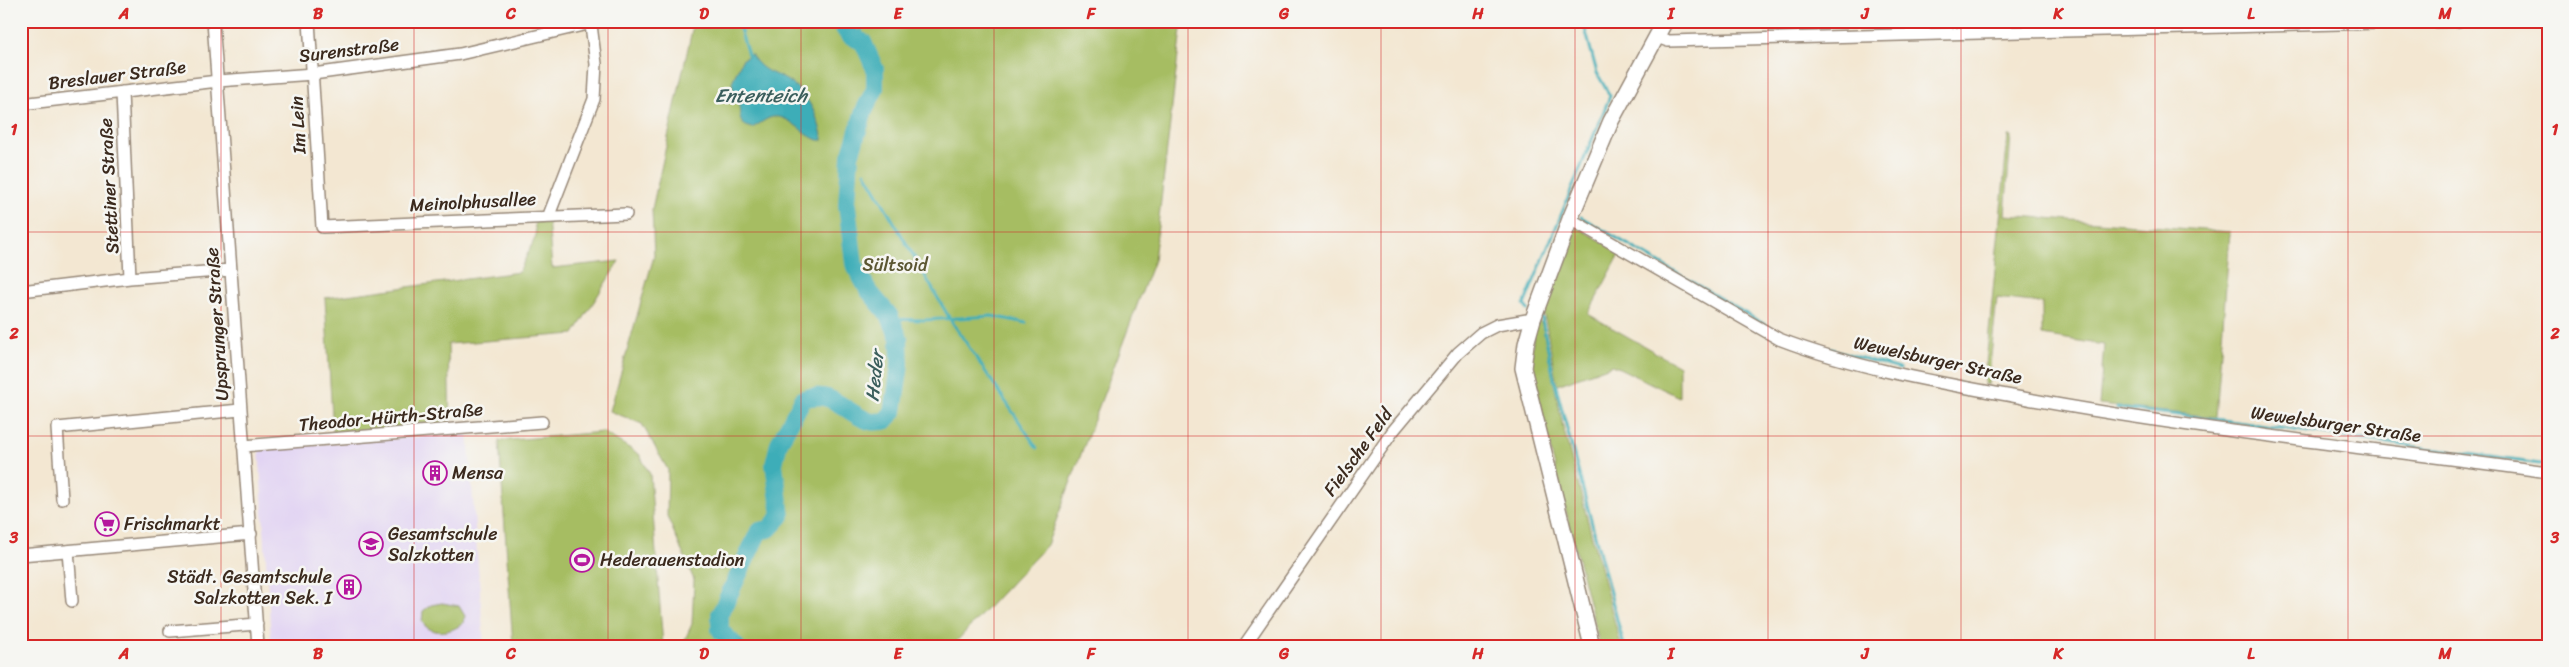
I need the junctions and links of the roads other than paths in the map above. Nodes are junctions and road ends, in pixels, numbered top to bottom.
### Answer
1 (213, 21) edge
2 (309, 21) edge
3 (1664, 21) edge
4 (2459, 21) edge
5 (596, 23) edge
6 (2230, 24) edge
7 (1657, 37) junction
8 (313, 74) junction
9 (218, 81) junction
10 (122, 92) junction
11 (21, 104) edge
12 (626, 214) dead end
13 (549, 216) junction
14 (1570, 219) junction
15 (322, 227) joint
16 (230, 270) junction
17 (130, 278) junction
18 (21, 291) edge
19 (1532, 318) junction
20 (240, 410) junction
21 (542, 422) dead end
22 (243, 446) junction
23 (2548, 472) edge
24 (62, 499) dead end
25 (251, 534) junction
26 (68, 551) junction
27 (21, 555) edge
28 (72, 601) dead end
29 (256, 624) junction
30 (170, 631) dead end
31 (258, 646) edge
32 (1244, 646) edge
33 (1592, 646) edge

1 - 9 street, Upsprunger Straße
2 - 8 street, Im Lein
3 - 7 main road
4 - 6 street
5 - 8 street, Surenstraße
5 - 13 street
6 - 7 street
7 - 14 main road
8 - 9 street, Surenstraße
8 - 15 street, Im Lein
9 - 10 street, Breslauer Straße
9 - 16 street, Upsprunger Straße
10 - 11 street, Breslauer Straße
10 - 17 street, Stettiner Straße
12 - 13 street, Meinolphusallee
13 - 15 street, Meinolphusallee
14 - 19 main road
14 - 23 street, Wewelsburger Straße
16 - 17 street
16 - 20 street, Upsprunger Straße
17 - 18 street
19 - 32 street, Fielsche Feld
19 - 33 main road
20 - 22 street, Upsprunger Straße
20 - 24 street
21 - 22 street, Theodor-Hürth-Straße
22 - 25 street, Upsprunger Straße
25 - 26 street
25 - 29 street, Upsprunger Straße
26 - 27 street
26 - 28 street
29 - 30 street
29 - 31 street, Upsprunger Straße

